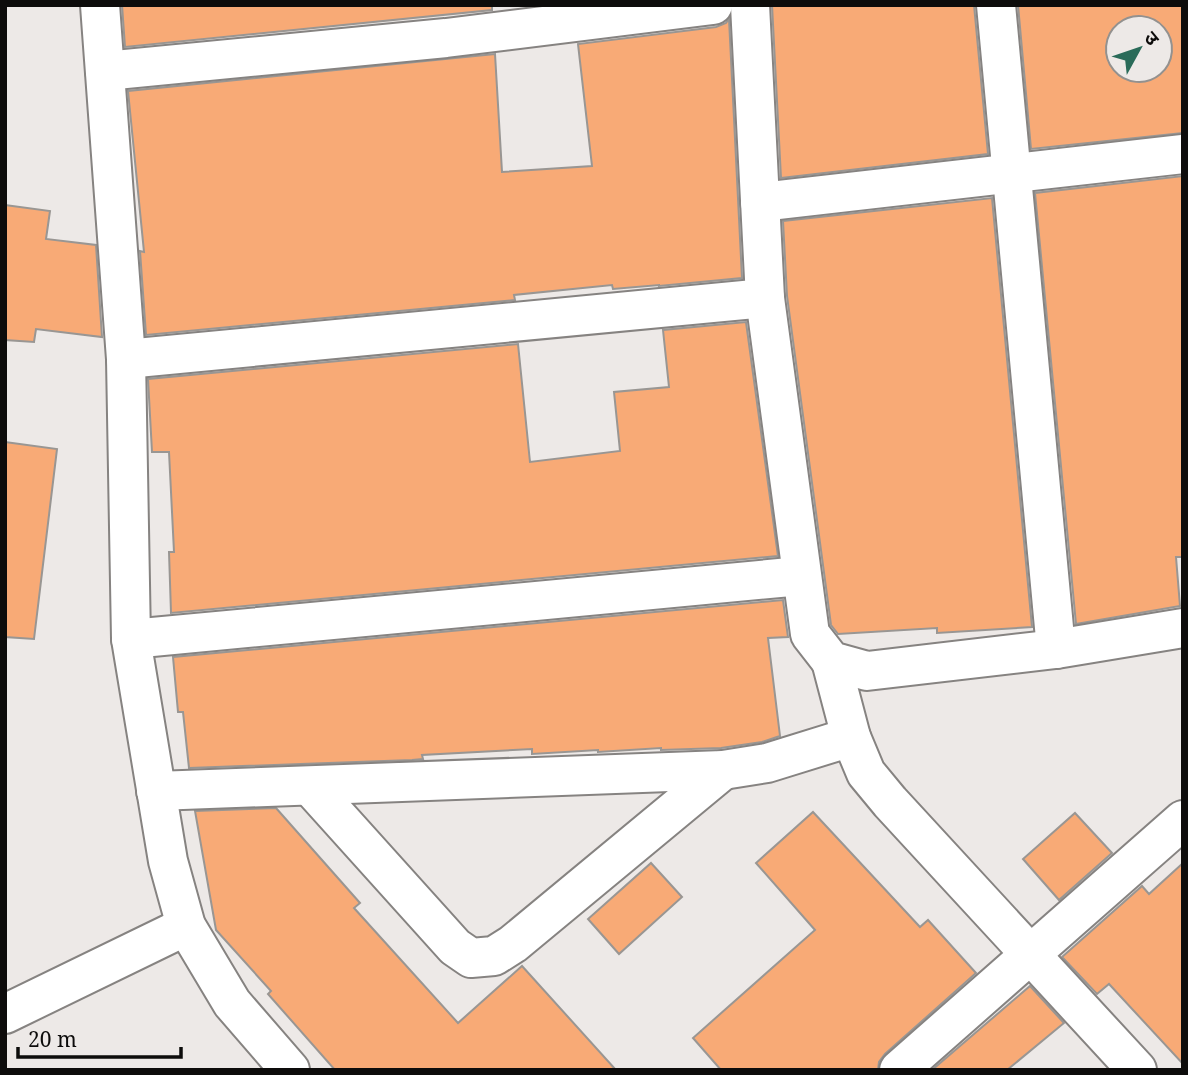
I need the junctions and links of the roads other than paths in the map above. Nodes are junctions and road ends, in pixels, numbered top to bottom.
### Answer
1 (100, 5) edge
2 (713, 5) edge
3 (750, 5) edge
4 (996, 5) edge
5 (105, 71) junction
6 (1183, 154) edge
7 (1012, 173) junction
8 (760, 202) junction
9 (765, 298) junction
10 (125, 359) junction
11 (802, 576) junction
12 (1183, 628) edge
13 (131, 639) junction
14 (1056, 649) junction
15 (831, 661) junction
16 (850, 737) junction
17 (723, 770) junction
18 (310, 786) junction
19 (156, 792) junction
20 (1183, 820) edge
21 (186, 926) junction
22 (1030, 954) junction
23 (5, 1014) edge
24 (290, 1070) edge
25 (899, 1070) edge
26 (1138, 1070) edge

1 - 5 street
2 - 5 street
3 - 8 street
4 - 7 street
5 - 10 street
6 - 7 street
7 - 8 street
7 - 14 street
8 - 9 street
9 - 10 street
9 - 11 street
10 - 13 street
11 - 13 street
11 - 15 street
12 - 14 street
13 - 19 street
14 - 15 street
15 - 16 street
16 - 17 street
16 - 22 street
17 - 18 street
17 - 18 street
18 - 19 street
19 - 21 street
20 - 22 street
21 - 23 street
21 - 24 street
22 - 25 street
22 - 26 street

